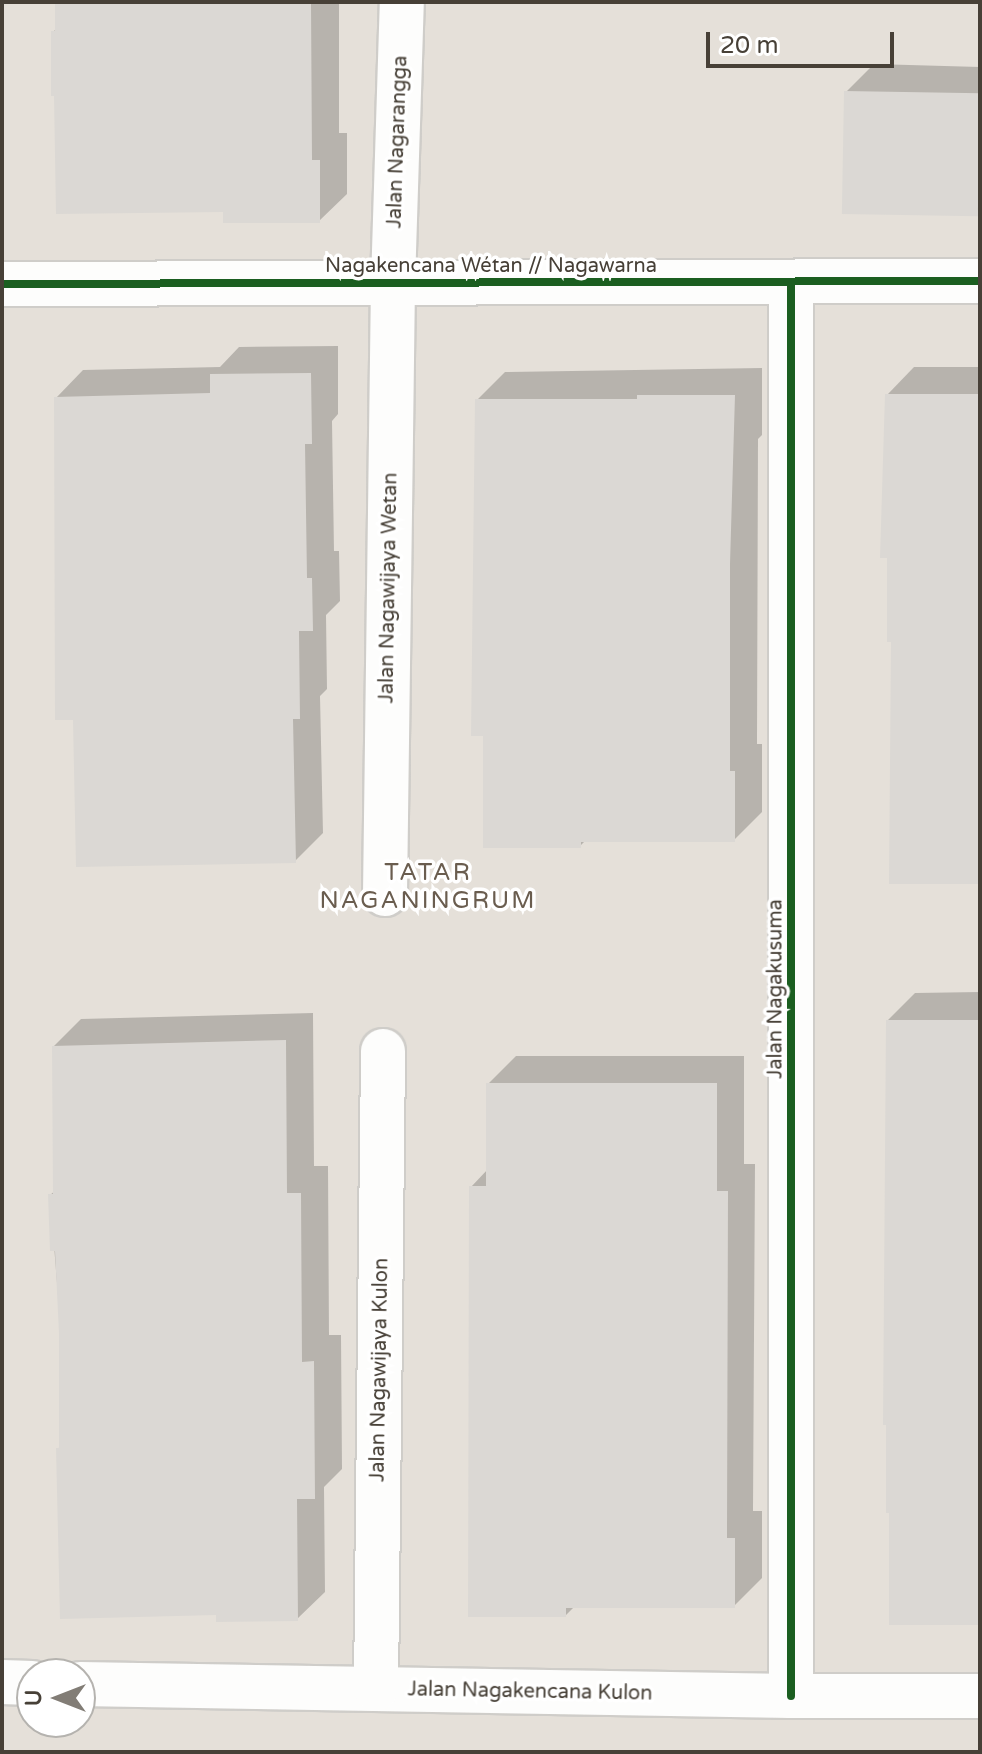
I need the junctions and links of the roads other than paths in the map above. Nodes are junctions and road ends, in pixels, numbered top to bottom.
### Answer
1 (402, 2) edge
2 (980, 281) edge
3 (791, 282) junction
4 (393, 283) junction
5 (2, 284) edge
6 (385, 894) dead end
7 (383, 1051) dead end
8 (96, 1684) edge
9 (376, 1689) junction
10 (791, 1696) junction
11 (980, 1696) edge

1 - 4 street, Jalan Nagarangga
2 - 3 street, Nagakencana Wétan // Nagawarna
3 - 4 street, Nagakencana Wétan // Nagawarna
3 - 10 street, Jalan Nagakusuma
4 - 5 street, Nagakencana Wétan // Nagawarna
4 - 6 street, Jalan Nagawijaya Wetan
7 - 9 street, Jalan Nagawijaya Kulon
8 - 9 street, Jalan Nagakencana Kulon
9 - 10 street, Jalan Nagakencana Kulon
10 - 11 street, Jalan Nagakencana Kulon

